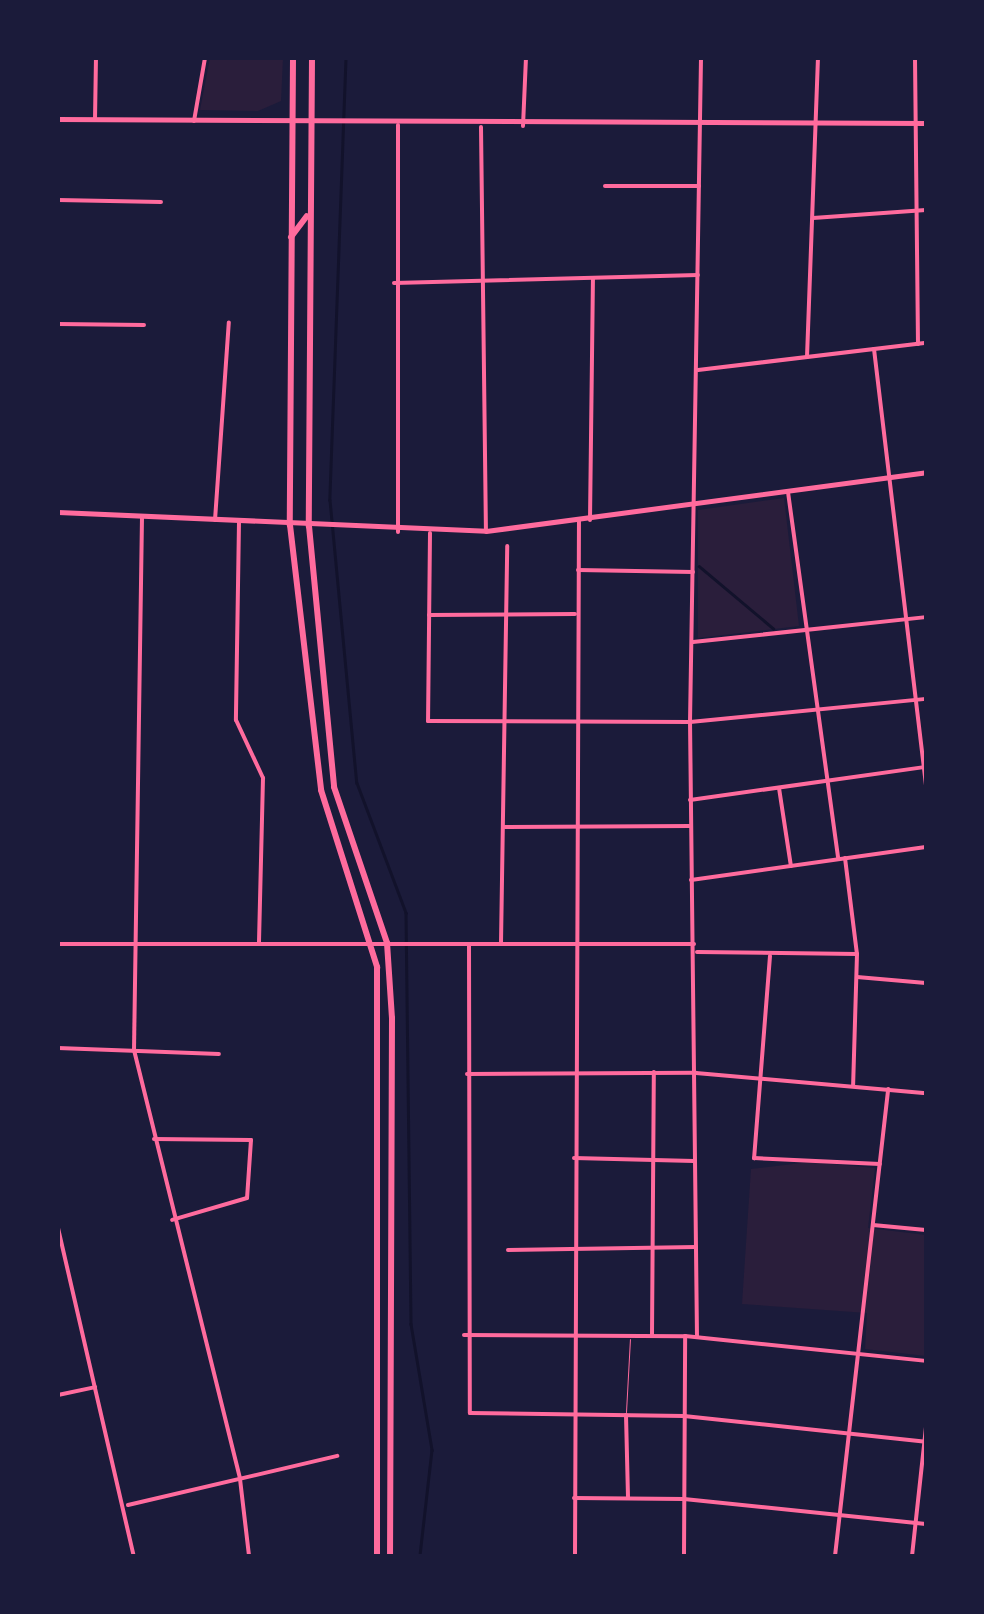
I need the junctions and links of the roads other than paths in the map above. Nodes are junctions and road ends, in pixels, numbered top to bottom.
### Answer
1 (96, 58) edge
2 (205, 58) edge
3 (293, 58) edge
4 (312, 58) edge
5 (526, 58) edge
6 (701, 58) edge
7 (818, 58) edge
8 (914, 58) edge
9 (58, 120) edge
10 (95, 120) junction
11 (194, 121) junction
12 (292, 122) junction
13 (311, 122) junction
14 (700, 122) junction
15 (817, 122) junction
16 (914, 122) junction
17 (926, 123) edge
18 (398, 125) junction
19 (524, 126) junction
20 (481, 127) junction
21 (605, 186) dead end
22 (699, 186) junction
23 (58, 200) edge
24 (162, 202) dead end
25 (309, 208) junction
26 (926, 210) edge
27 (916, 211) junction
28 (813, 218) junction
29 (291, 238) junction
30 (698, 275) junction
31 (593, 277) junction
32 (485, 280) junction
33 (394, 283) junction
34 (229, 322) dead end
35 (58, 324) edge
36 (144, 326) dead end
37 (290, 328) junction
38 (308, 328) junction
39 (926, 343) edge
40 (918, 344) junction
41 (874, 349) junction
42 (807, 357) junction
43 (696, 370) junction
44 (305, 436) junction
45 (289, 458) junction
46 (926, 472) edge
47 (887, 477) junction
48 (788, 492) junction
49 (695, 504) junction
50 (58, 512) edge
51 (142, 517) junction
52 (215, 520) junction
53 (590, 520) junction
54 (578, 521) junction
55 (240, 522) junction
56 (290, 525) junction
57 (308, 526) junction
58 (486, 531) junction
59 (398, 532) junction
60 (430, 533) junction
61 (507, 546) dead end
62 (576, 570) junction
63 (693, 572) junction
64 (430, 614) junction
65 (502, 614) junction
66 (575, 614) junction
67 (926, 617) edge
68 (902, 620) junction
69 (806, 631) junction
70 (692, 642) junction
71 (926, 699) edge
72 (912, 701) junction
73 (818, 711) junction
74 (690, 722) junction
75 (504, 723) junction
76 (575, 723) junction
77 (313, 740) junction
78 (327, 740) junction
79 (925, 767) edge
80 (827, 782) junction
81 (926, 785) edge
82 (779, 788) junction
83 (690, 800) junction
84 (574, 826) junction
85 (690, 826) junction
86 (504, 827) junction
87 (926, 846) edge
88 (841, 858) junction
89 (791, 866) junction
90 (691, 880) junction
91 (387, 942) junction
92 (372, 943) junction
93 (501, 943) junction
94 (574, 943) junction
95 (58, 944) edge
96 (136, 944) junction
97 (260, 944) junction
98 (469, 944) junction
99 (694, 944) junction
100 (694, 952) junction
101 (857, 954) junction
102 (770, 956) junction
103 (856, 977) junction
104 (926, 983) edge
105 (58, 1048) edge
106 (134, 1050) junction
107 (218, 1054) dead end
108 (574, 1072) junction
109 (654, 1072) junction
110 (696, 1073) junction
111 (466, 1074) junction
112 (757, 1076) junction
113 (853, 1086) junction
114 (888, 1090) junction
115 (926, 1093) edge
116 (154, 1139) junction
117 (574, 1158) junction
118 (652, 1160) junction
119 (694, 1161) junction
120 (880, 1164) junction
121 (379, 1186) junction
122 (392, 1186) junction
123 (171, 1220) junction
124 (872, 1224) junction
125 (58, 1228) edge
126 (926, 1230) edge
127 (696, 1247) junction
128 (574, 1248) junction
129 (508, 1250) dead end
130 (652, 1250) junction
131 (464, 1335) junction
132 (573, 1335) junction
133 (630, 1336) junction
134 (652, 1336) junction
135 (685, 1336) junction
136 (697, 1337) junction
137 (859, 1354) junction
138 (926, 1361) edge
139 (95, 1387) junction
140 (58, 1395) edge
141 (574, 1414) junction
142 (626, 1415) junction
143 (684, 1416) junction
144 (378, 1425) junction
145 (390, 1425) junction
146 (926, 1428) edge
147 (849, 1434) junction
148 (926, 1441) edge
149 (337, 1456) dead end
150 (240, 1479) junction
151 (574, 1498) junction
152 (628, 1498) junction
153 (684, 1499) junction
154 (128, 1505) junction
155 (840, 1515) junction
156 (915, 1523) junction
157 (926, 1524) edge
158 (134, 1556) edge
159 (249, 1556) edge
160 (377, 1556) edge
161 (390, 1556) edge
162 (575, 1556) edge
163 (684, 1556) edge
164 (835, 1556) edge
165 (912, 1556) edge

1 - 10 street
2 - 11 street
3 - 12 main road
4 - 13 main road
5 - 19 street
6 - 14 street
7 - 15 street
8 - 16 street
9 - 10 street
10 - 11 street
11 - 12 street
12 - 13 street
12 - 29 main road
13 - 18 street
13 - 25 main road
14 - 15 street
14 - 19 street
14 - 22 street
15 - 16 street
15 - 28 street
16 - 17 street
16 - 27 street
18 - 20 street
18 - 33 street
19 - 20 street
20 - 32 street
21 - 22 street
22 - 30 street
23 - 24 street
25 - 29 main road
25 - 38 main road
26 - 27 street
27 - 28 street
27 - 40 street
28 - 42 street
29 - 37 main road
30 - 31 street
30 - 43 street
31 - 32 street
31 - 53 street
32 - 33 street
32 - 58 street
33 - 59 street
34 - 52 street
35 - 36 street
37 - 38 street
37 - 45 main road
38 - 44 main road
39 - 40 street
40 - 41 street
41 - 42 street
41 - 47 street
42 - 43 street
43 - 49 street
44 - 45 main road
44 - 57 main road
45 - 56 main road
46 - 47 street
47 - 48 street
47 - 68 street
48 - 49 street
48 - 69 street
49 - 53 street
49 - 63 street
50 - 51 street
51 - 52 street
51 - 96 street
52 - 55 street
53 - 54 street
54 - 58 street
54 - 62 street
55 - 56 street
55 - 97 street
56 - 57 street
56 - 77 main road
57 - 59 street
57 - 78 main road
58 - 60 street
59 - 60 street
60 - 64 street
61 - 65 street
62 - 63 street
62 - 66 street
63 - 70 street
64 - 65 street
64 - 75 street
65 - 66 street
65 - 75 street
66 - 76 street
67 - 68 street
68 - 69 street
68 - 72 street
69 - 70 street
69 - 73 street
70 - 74 street
71 - 72 street
72 - 73 street
72 - 79 street
73 - 74 street
73 - 80 street
74 - 76 street
74 - 83 street
75 - 76 street
75 - 86 street
76 - 84 street
77 - 78 street
77 - 92 main road
78 - 91 main road
79 - 80 street
79 - 81 street
80 - 82 street
80 - 88 street
82 - 83 street
82 - 89 street
83 - 85 street
84 - 85 street
84 - 86 street
84 - 94 street
85 - 90 street
86 - 93 street
87 - 88 street
88 - 89 street
88 - 101 street
89 - 90 street
90 - 99 street
91 - 92 street
91 - 98 street
91 - 122 main road
92 - 97 street
92 - 121 main road
93 - 94 street
93 - 98 street
94 - 99 street
94 - 108 street
95 - 96 street
96 - 97 street
96 - 106 street
98 - 111 street
99 - 100 street
100 - 102 street
100 - 110 street
101 - 102 street
101 - 103 street
102 - 112 street
103 - 104 street
103 - 113 street
105 - 106 street
106 - 107 street
106 - 116 street
108 - 109 street
108 - 111 street
108 - 117 street
109 - 110 street
109 - 118 street
110 - 112 street
110 - 119 street
111 - 131 street
112 - 113 street
112 - 120 street
113 - 114 street
114 - 115 street
114 - 120 street
116 - 123 street
116 - 123 street
117 - 118 street
117 - 128 street
118 - 119 street
118 - 130 street
119 - 127 street
120 - 124 street
121 - 122 main road
121 - 144 main road
122 - 145 main road
123 - 150 street
124 - 126 street
124 - 137 street
125 - 139 street
127 - 130 street
127 - 136 street
128 - 129 street
128 - 130 street
128 - 132 street
130 - 134 street
131 - 132 street
131 - 141 street
132 - 133 street
132 - 141 street
133 - 134 street
133 - 142 lane
134 - 135 street
135 - 136 street
135 - 143 street
136 - 137 street
137 - 138 street
137 - 147 street
139 - 140 street
139 - 154 street
141 - 142 street
141 - 151 street
142 - 143 street
142 - 152 street
143 - 147 street
143 - 153 street
144 - 145 main road
144 - 160 main road
145 - 161 main road
146 - 148 street
147 - 148 street
147 - 155 street
148 - 156 street
149 - 150 street
150 - 154 street
150 - 159 street
151 - 152 street
151 - 162 street
152 - 153 street
153 - 155 street
153 - 163 street
154 - 158 street
155 - 156 street
155 - 164 street
156 - 157 street
156 - 165 street

